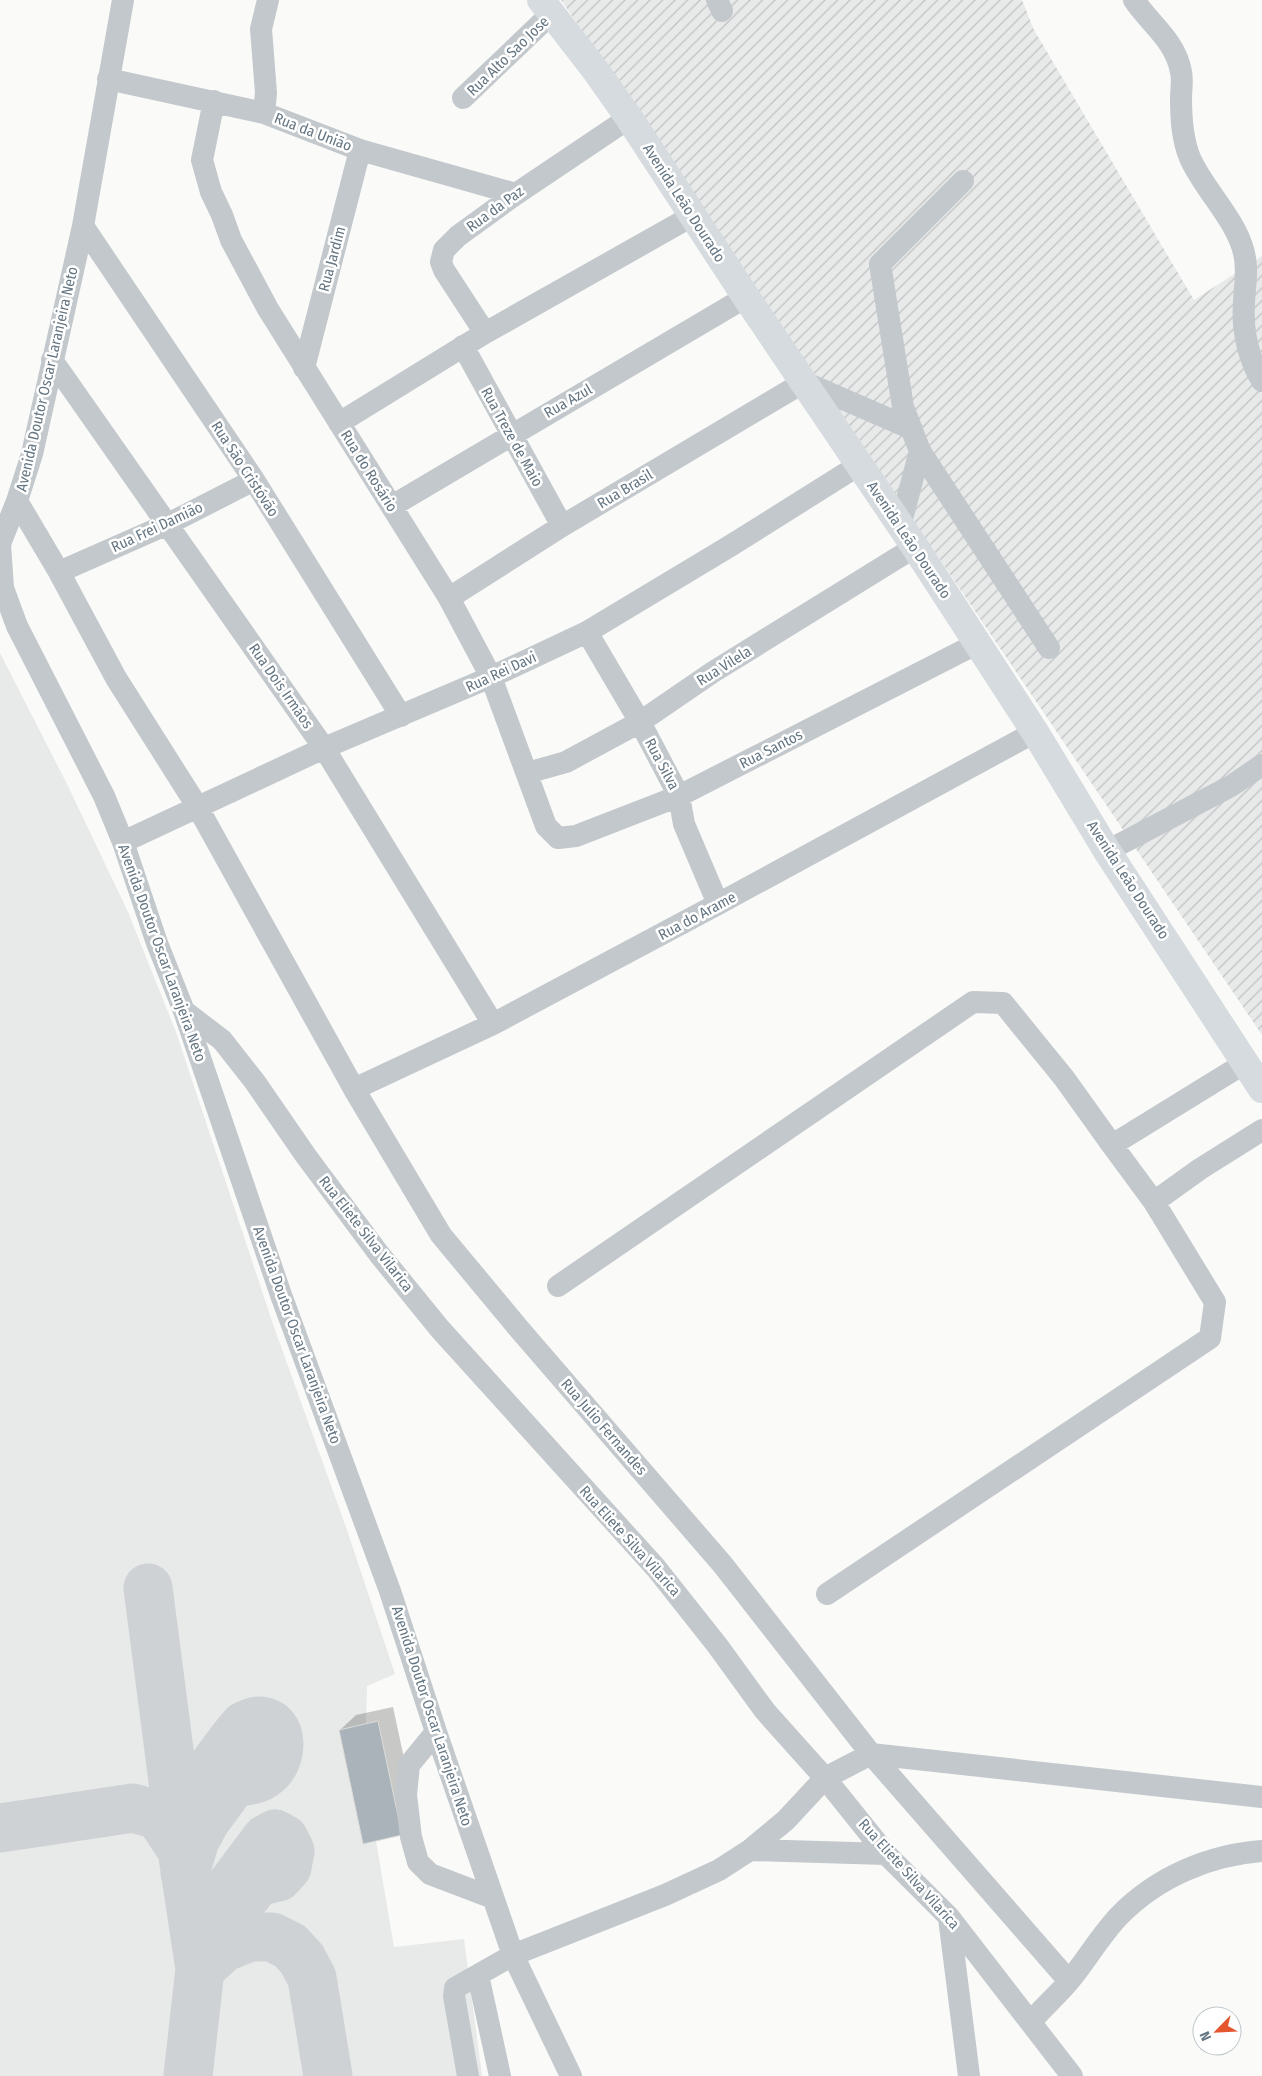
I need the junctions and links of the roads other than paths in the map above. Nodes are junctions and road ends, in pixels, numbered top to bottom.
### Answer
1 (123, 0) edge
2 (268, 0) edge
3 (1134, 0) edge
4 (546, 7) edge
5 (108, 79) junction
6 (463, 98) dead end
7 (214, 101) junction
8 (264, 113) junction
9 (629, 118) junction
10 (360, 150) junction
11 (963, 181) dead end
12 (516, 194) junction
13 (692, 216) junction
14 (83, 226) junction
15 (746, 297) junction
16 (485, 333) junction
17 (463, 346) junction
18 (52, 360) junction
19 (304, 368) junction
20 (1262, 381) edge
21 (804, 382) junction
22 (339, 423) junction
23 (912, 429) junction
24 (510, 436) junction
25 (920, 451) junction
26 (859, 465) junction
27 (254, 480) junction
28 (17, 501) junction
29 (392, 506) junction
30 (168, 524) junction
31 (562, 526) junction
32 (907, 537) junction
33 (0, 544) edge
34 (59, 572) junction
35 (449, 598) junction
36 (587, 632) junction
37 (978, 644) junction
38 (1049, 648) dead end
39 (491, 678) junction
40 (402, 716) junction
41 (640, 722) junction
42 (1036, 732) junction
43 (324, 748) junction
44 (1262, 766) edge
45 (527, 773) junction
46 (680, 796) junction
47 (197, 806) junction
48 (558, 838) joint
49 (123, 842) junction
50 (1107, 851) junction
51 (718, 904) junction
52 (184, 1011) junction
53 (493, 1024) junction
54 (1245, 1063) junction
55 (354, 1089) junction
56 (1262, 1089) edge
57 (1262, 1130) edge
58 (1112, 1145) junction
59 (1154, 1202) junction
60 (558, 1286) dead end
61 (827, 1594) dead end
62 (436, 1732) junction
63 (872, 1754) junction
64 (825, 1778) junction
65 (1262, 1797) edge
66 (750, 1850) junction
67 (1262, 1851) edge
68 (886, 1854) junction
69 (493, 1898) junction
70 (949, 1917) junction
71 (513, 1955) junction
72 (478, 1975) junction
73 (1069, 1981) junction
74 (1031, 2022) junction
75 (468, 2076) edge
76 (500, 2076) edge
77 (571, 2076) edge
78 (969, 2076) edge
79 (1072, 2076) edge

1 - 5 street, Avenida Doutor Oscar Laranjeira Neto
2 - 8 street
3 - 20 street
4 - 6 street, Rua Alto Sao Jose
4 - 9 main road, Avenida Leão Dourado
5 - 7 street, Rua da União
5 - 14 street, Avenida Doutor Oscar Laranjeira Neto
7 - 8 street, Rua da União
7 - 19 street, Rua do Rosário
8 - 10 street, Rua da União
9 - 12 street, Rua da Paz
9 - 13 main road, Avenida Leão Dourado
10 - 12 street, Rua da União
10 - 19 street, Rua Jardim
11 - 23 street
12 - 16 street, Rua da Paz
13 - 15 main road, Avenida Leão Dourado
13 - 16 street
14 - 18 street, Avenida Doutor Oscar Laranjeira Neto
14 - 27 street, Rua São Cristóvão
15 - 21 main road, Avenida Leão Dourado
15 - 24 street, Rua Azul
16 - 17 street
17 - 22 street
17 - 24 street, Rua Treze de Maio
18 - 28 street, Avenida Doutor Oscar Laranjeira Neto
18 - 30 street, Rua Dois Irmãos
19 - 22 street, Rua do Rosário
21 - 23 street
21 - 26 main road, Avenida Leão Dourado
21 - 31 street, Rua Brasil
22 - 29 street, Rua do Rosário
23 - 25 street
24 - 29 street, Rua Azul
24 - 31 street, Rua Treze de Maio
25 - 32 street
25 - 38 street
26 - 32 main road, Avenida Leão Dourado
26 - 36 street, Rua Rei Davi
27 - 30 street, Rua Frei Damião
27 - 40 street, Rua São Cristóvão
28 - 33 street, Avenida Doutor Oscar Laranjeira Neto
28 - 34 street, Rua Julio Fernandes
29 - 35 street, Rua do Rosário
30 - 34 street, Rua Frei Damião
30 - 43 street, Rua Dois Irmãos
31 - 35 street, Rua Brasil
32 - 37 main road, Avenida Leão Dourado
32 - 41 street, Rua Vilela
33 - 49 street, Avenida Doutor Oscar Laranjeira Neto
34 - 47 street, Rua Julio Fernandes
35 - 39 street, Rua do Rosário
36 - 39 street, Rua Rei Davi
36 - 41 street, Rua Silva
37 - 42 main road, Avenida Leão Dourado
37 - 46 street, Rua Santos
39 - 40 street, Rua Rei Davi
39 - 45 street, Rua do Rosário
40 - 43 street, Rua Rei Davi
41 - 45 street, Rua Vilela
41 - 46 street, Rua Silva
42 - 50 main road, Avenida Leão Dourado
42 - 51 street, Rua do Arame
43 - 47 street, Rua Rei Davi
43 - 53 street, Rua Dois Irmãos
44 - 50 street
45 - 48 street, Rua do Rosário
46 - 48 street, Rua Santos
46 - 51 street, Rua Silva
47 - 49 street, Rua Rei Davi
47 - 55 street, Rua Julio Fernandes
49 - 52 street, Avenida Doutor Oscar Laranjeira Neto
50 - 54 main road, Avenida Leão Dourado
51 - 53 street, Rua do Arame
52 - 62 street, Avenida Doutor Oscar Laranjeira Neto
52 - 64 street, Rua Eliete Silva Vilarica
53 - 55 street, Rua do Arame
54 - 56 main road, Avenida Leão Dourado
54 - 58 street
55 - 63 street, Rua Julio Fernandes
57 - 59 street
58 - 59 street
58 - 60 street
59 - 61 street
62 - 69 street, Avenida Doutor Oscar Laranjeira Neto
62 - 69 street
63 - 64 street
63 - 65 street
63 - 73 street, Rua Julio Fernandes
64 - 66 street
64 - 68 street, Rua Eliete Silva Vilarica
66 - 68 street
66 - 71 street
67 - 73 street
68 - 70 street, Rua Eliete Silva Vilarica
69 - 71 street, Avenida Doutor Oscar Laranjeira Neto
70 - 74 street, Rua Eliete Silva Vilarica
70 - 78 street
71 - 72 street
71 - 77 street, Avenida Doutor Oscar Laranjeira Neto
72 - 75 street
72 - 76 street
73 - 74 street
74 - 79 street, Rua Eliete Silva Vilarica

